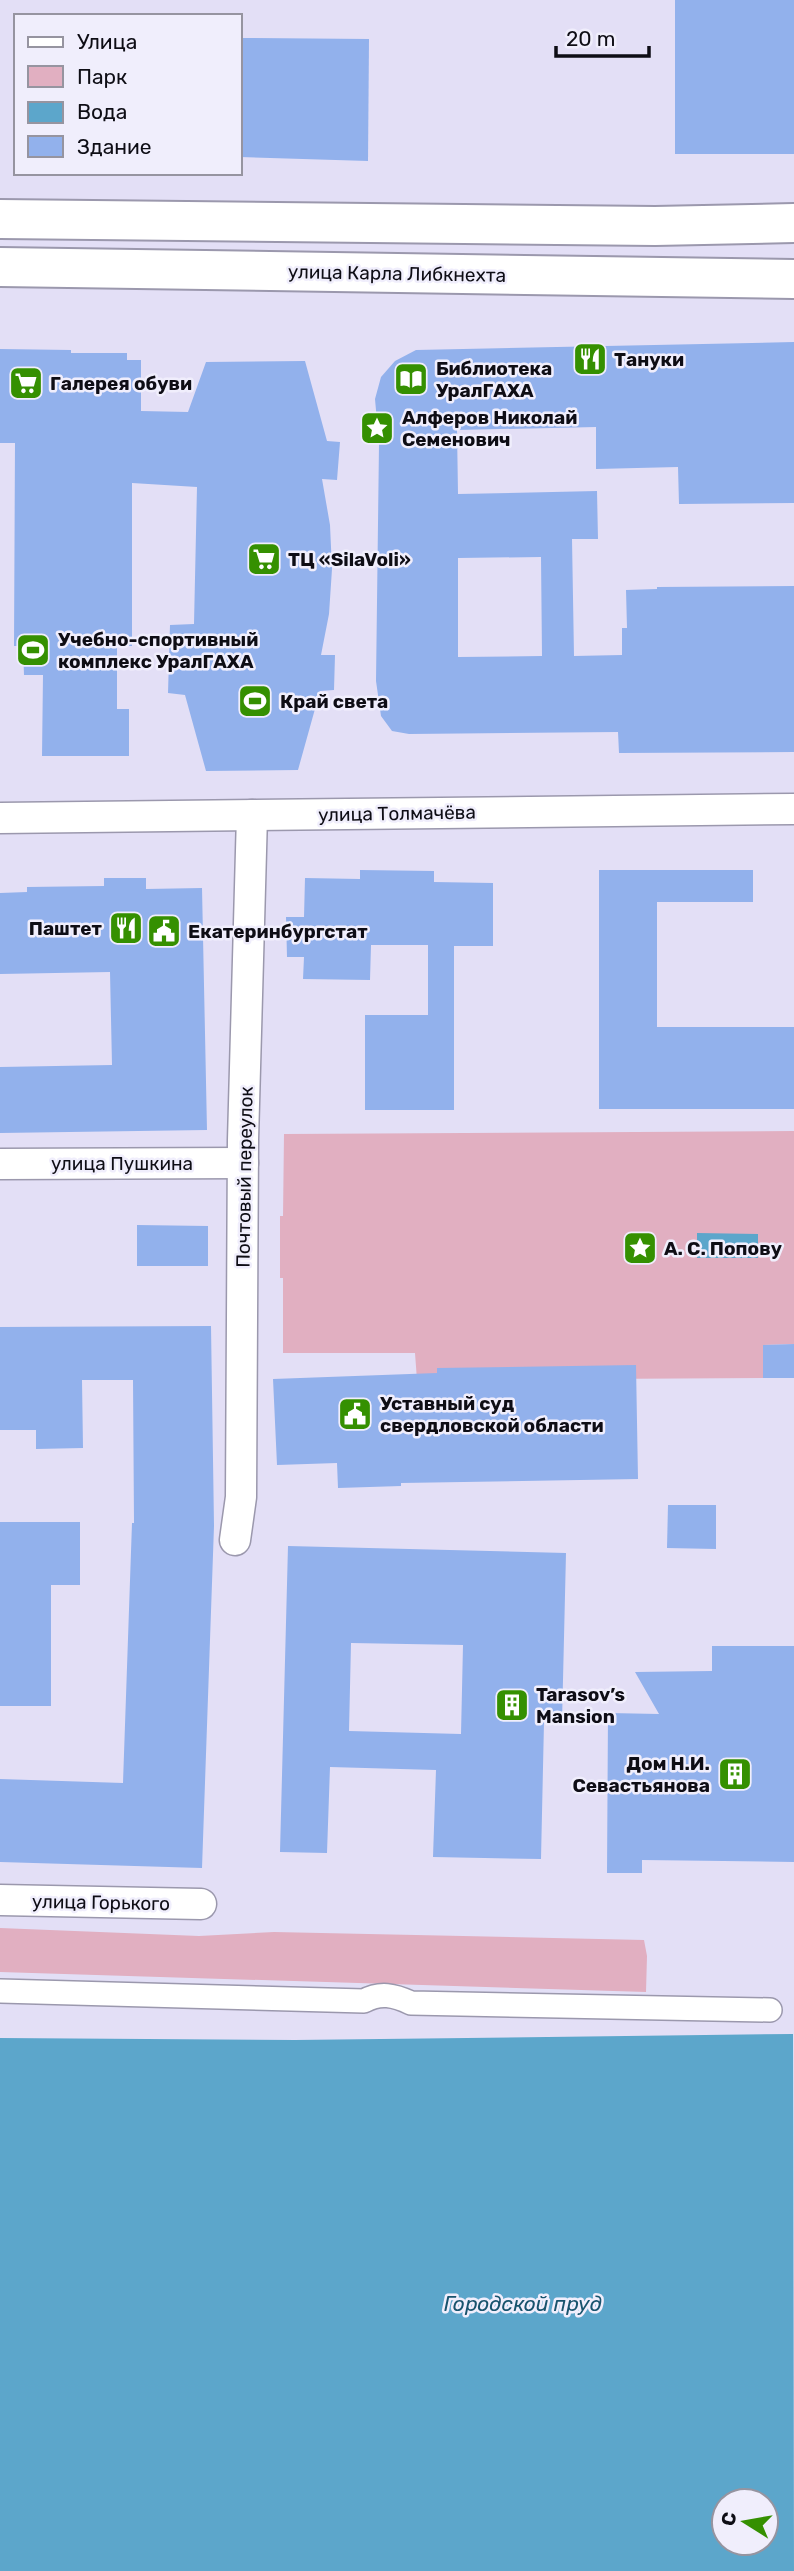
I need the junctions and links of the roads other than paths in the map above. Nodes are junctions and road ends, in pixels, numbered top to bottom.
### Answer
1 (0, 219) edge
2 (794, 223) edge
3 (0, 267) edge
4 (794, 279) edge
5 (794, 809) edge
6 (252, 815) junction
7 (0, 818) edge
8 (243, 1163) junction
9 (0, 1164) edge
10 (235, 1540) dead end
11 (0, 1900) edge
12 (201, 1904) dead end
13 (0, 1991) edge
14 (770, 2010) dead end

1 - 2 main road
3 - 4 main road, улица Карла Либкнехта
5 - 6 street, улица Толмачёва
6 - 7 street, улица Толмачёва
6 - 8 street, Почтовый переулок
8 - 9 street, улица Пушкина
8 - 10 street, Почтовый переулок
11 - 12 street, улица Горького
13 - 14 street

